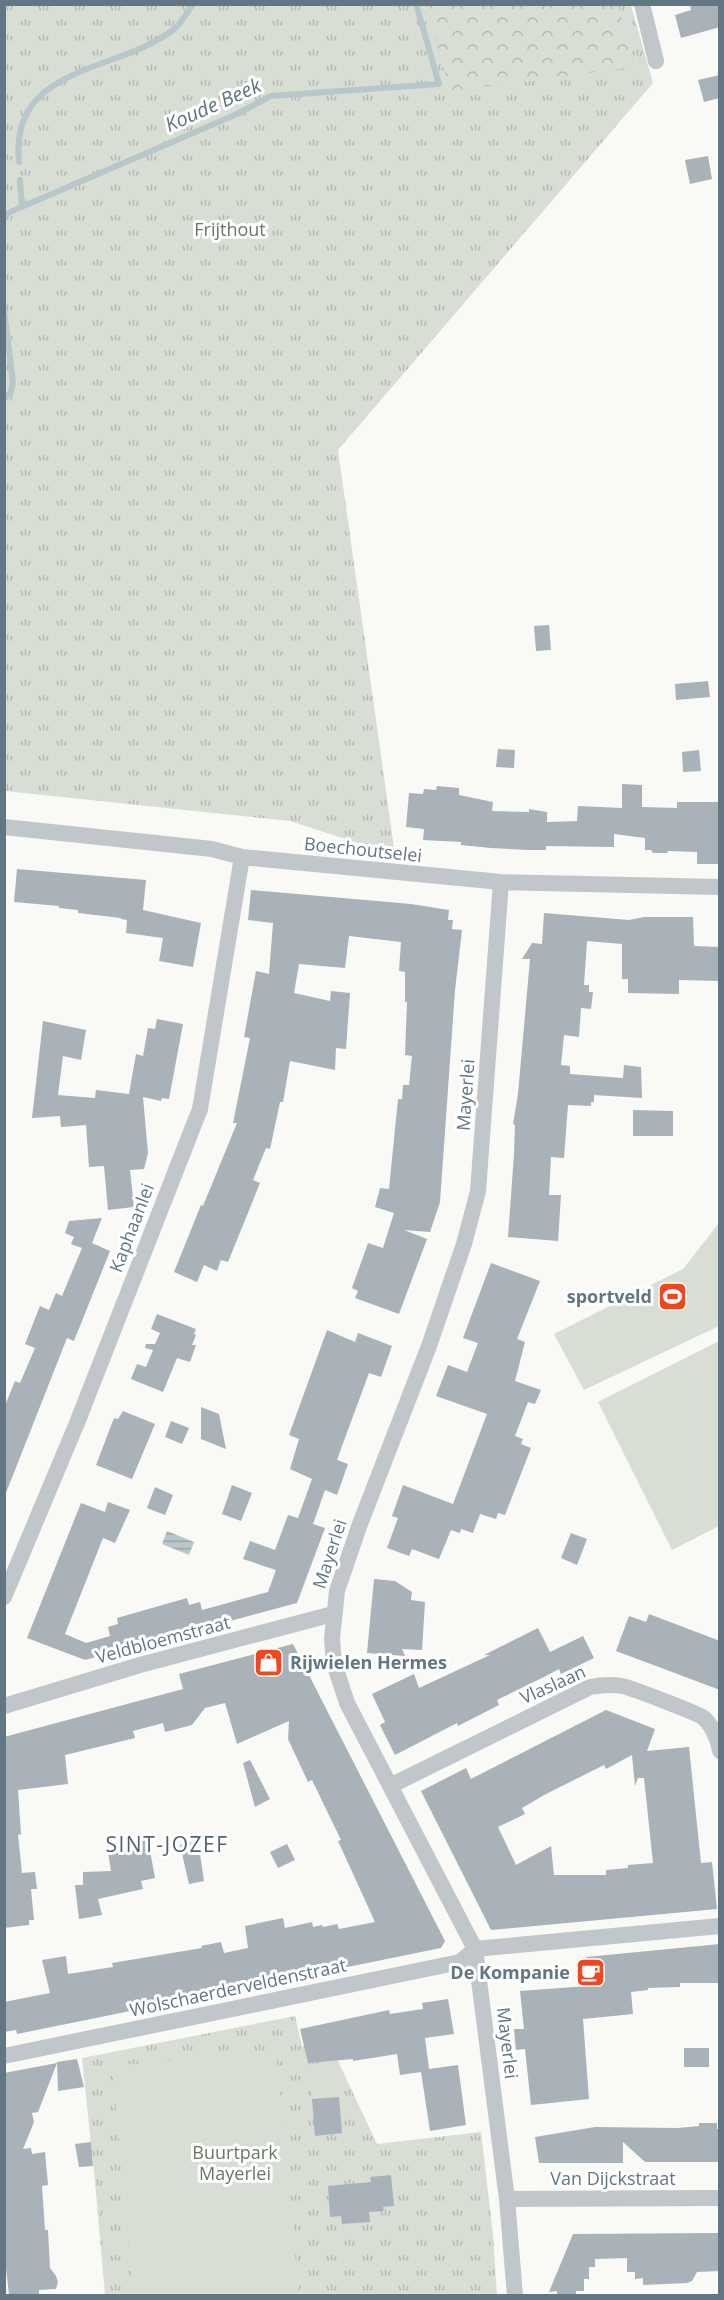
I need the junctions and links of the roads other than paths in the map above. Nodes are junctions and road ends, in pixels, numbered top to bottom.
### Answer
1 (642, 4) edge
2 (656, 61) dead end
3 (4, 827) edge
4 (242, 857) junction
5 (501, 882) junction
6 (720, 887) edge
7 (4, 1597) edge
8 (333, 1614) junction
9 (4, 1706) edge
10 (720, 1751) edge
11 (390, 1786) junction
12 (720, 1926) edge
13 (475, 1949) junction
14 (4, 2056) edge
15 (720, 2198) edge
16 (507, 2199) junction
17 (515, 2295) edge

1 - 2 street
3 - 4 street, Boechoutselei
4 - 5 street, Boechoutselei
4 - 7 street, Kaphaanlei
5 - 6 street, Boechoutselei
5 - 8 street, Mayerlei
8 - 9 street, Veldbloemstraat
8 - 11 street, Mayerlei
10 - 11 street, Vlaslaan
11 - 13 street, Mayerlei
12 - 13 street
13 - 14 street, Wolschaerderveldenstraat
13 - 16 street, Mayerlei
15 - 16 street, Van Dijckstraat
16 - 17 street, Mayerlei

